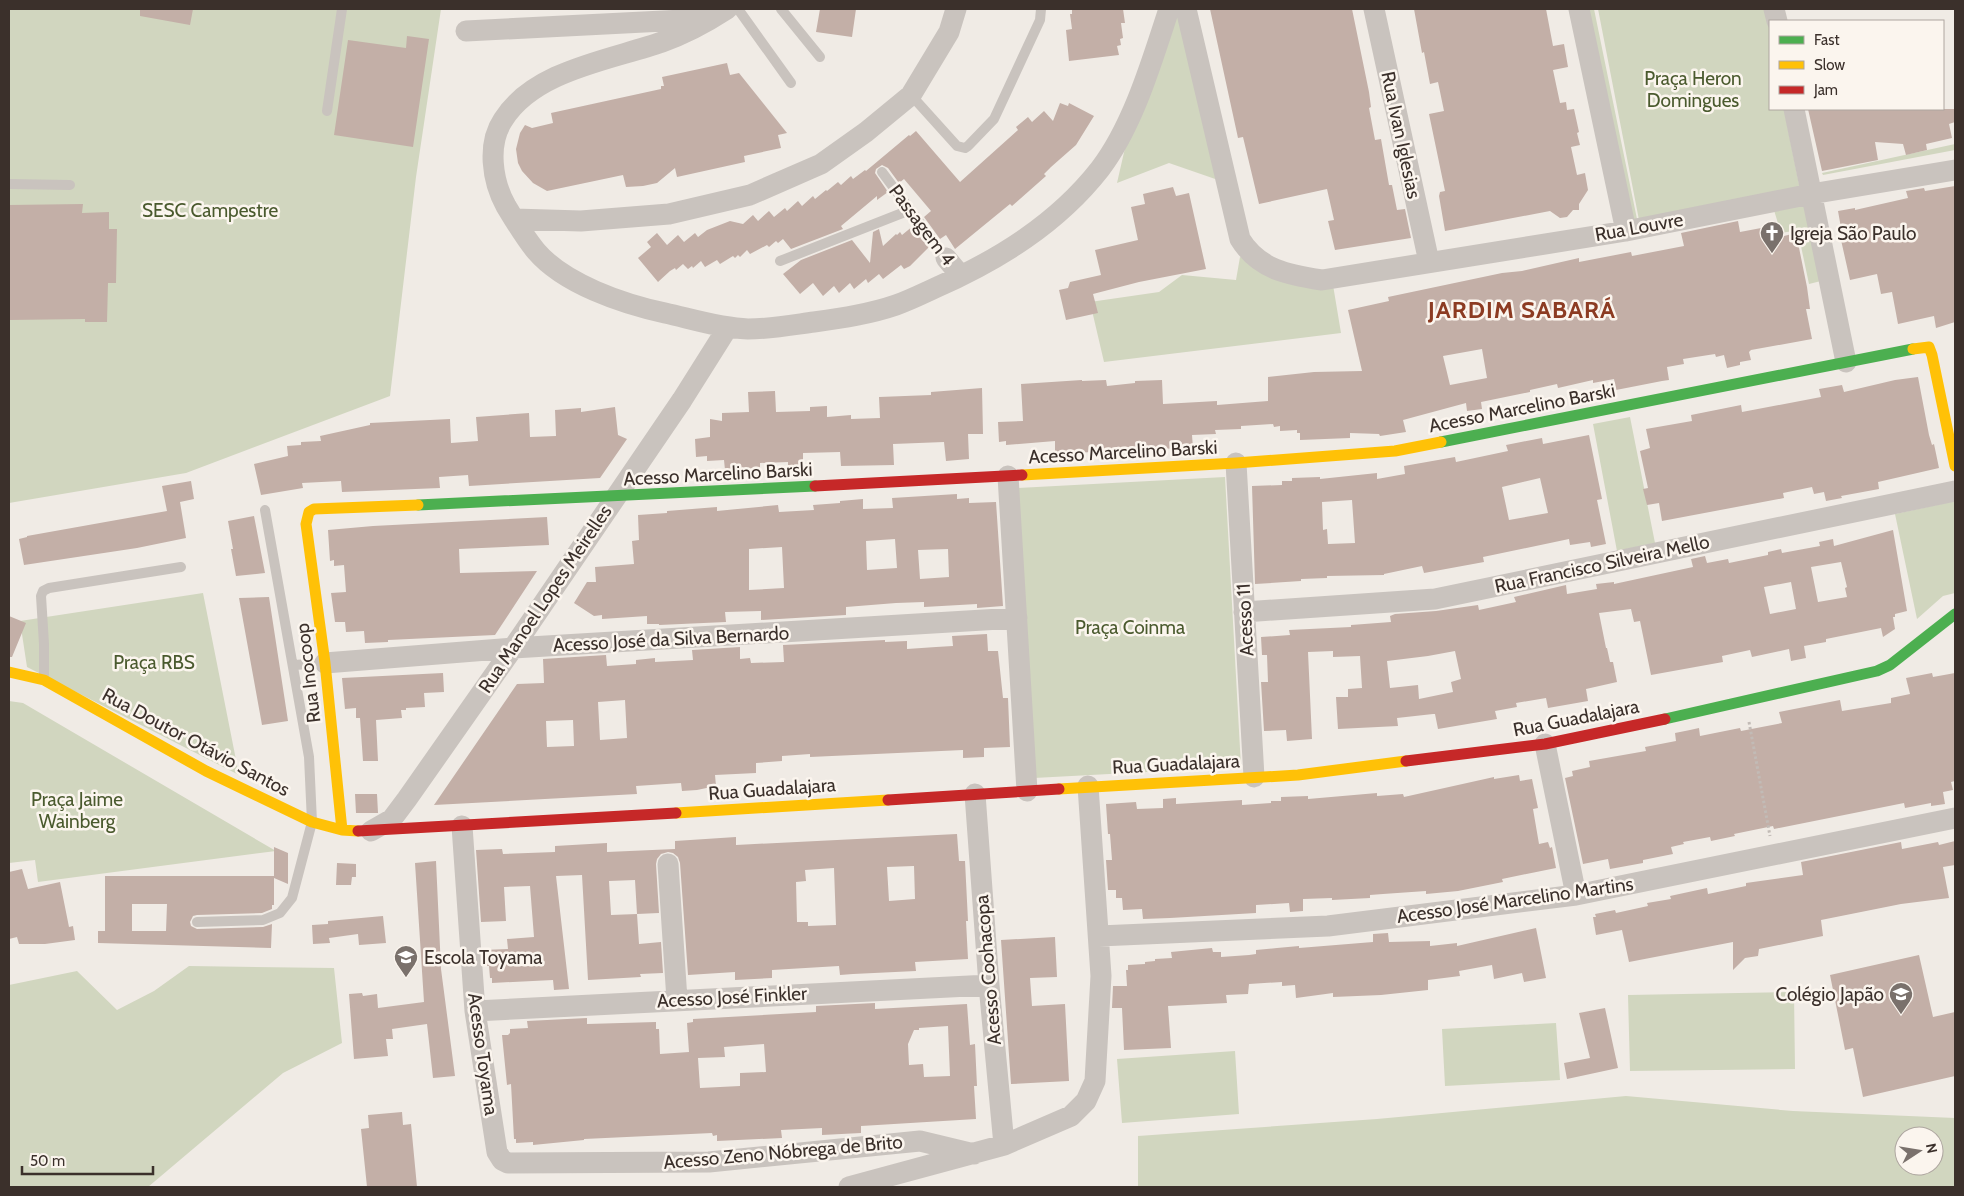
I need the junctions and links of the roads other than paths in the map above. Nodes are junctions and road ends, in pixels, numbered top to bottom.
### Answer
1 (342, 9) edge
2 (738, 9) edge
3 (781, 9) edge
4 (956, 9) edge
5 (1041, 9) edge
6 (1169, 9) edge
7 (1186, 9) edge
8 (1374, 9) edge
9 (1578, 9) edge
10 (719, 14) edge
11 (466, 31) dead end
12 (820, 57) dead end
13 (791, 83) dead end
14 (911, 95) junction
15 (1794, 110) edge
16 (327, 112) dead end
17 (1955, 170) edge
18 (882, 172) dead end
19 (9, 184) edge
20 (70, 185) dead end
21 (1811, 194) junction
22 (910, 210) junction
23 (514, 219) junction
24 (1626, 230) junction
25 (946, 258) joint
26 (780, 262) dead end
27 (1429, 262) junction
28 (961, 276) junction
29 (728, 327) junction
30 (1846, 362) junction
31 (1236, 463) junction
32 (1955, 466) edge
33 (1008, 476) junction
34 (1955, 490) edge
35 (614, 497) junction
36 (265, 510) dead end
37 (309, 512) joint
38 (180, 567) dead end
39 (1244, 612) junction
40 (1955, 614) edge
41 (1017, 618) junction
42 (514, 648) junction
43 (325, 663) junction
44 (294, 665) junction
45 (9, 672) edge
46 (44, 680) junction
47 (1546, 744) junction
48 (1254, 777) junction
49 (1088, 786) junction
50 (1027, 791) junction
51 (975, 794) junction
52 (1955, 818) edge
53 (312, 822) junction
54 (462, 826) junction
55 (342, 830) junction
56 (371, 831) junction
57 (668, 864) dead end
58 (1576, 895) junction
59 (197, 922) dead end
60 (1099, 936) junction
61 (988, 985) junction
62 (677, 1000) junction
63 (475, 1010) junction
64 (1004, 1145) junction
65 (974, 1154) junction
66 (502, 1160) joint
67 (849, 1187) edge

1 - 16 lane
2 - 13 lane
3 - 12 lane
4 - 14 street
5 - 14 lane
6 - 28 street
7 - 27 street, Rua Louvre
8 - 27 street, Rua Ivan Iglesias
9 - 24 street
10 - 11 street
10 - 23 street
14 - 23 street
15 - 21 street
17 - 21 street, Rua Louvre
18 - 22 lane, Passagem 4
19 - 20 lane
21 - 24 street, Rua Louvre
21 - 30 street
22 - 25 lane, Passagem 4
22 - 26 lane
23 - 29 street
24 - 27 street, Rua Louvre
25 - 28 street, Passagem 4
28 - 29 street
29 - 35 street, Rua Manoel Lopes Meirelles
30 - 31 street, Acesso Marcelino Barski
30 - 32 street, Acesso Marcelino Barski
31 - 33 street, Acesso Marcelino Barski
31 - 39 street, Acesso 11
33 - 35 street, Acesso Marcelino Barski
33 - 41 street
34 - 39 street, Rua Francisco Silveira Mello
35 - 37 street, Acesso Marcelino Barski
35 - 42 street, Rua Manoel Lopes Meirelles
36 - 44 lane
37 - 43 street, Rua Inocoop
38 - 46 lane
39 - 48 street, Acesso 11
40 - 47 street, Rua Guadalajara
41 - 42 street, Acesso José da Silva Bernardo
41 - 50 street
42 - 43 street, Acesso José da Silva Bernardo
42 - 56 street, Rua Manoel Lopes Meirelles
43 - 44 lane
43 - 55 street, Rua Inocoop
44 - 53 lane
45 - 46 street, Rua Doutor Otávio Santos
46 - 53 street, Rua Doutor Otávio Santos
47 - 48 street, Rua Guadalajara
47 - 58 street
48 - 49 street, Rua Guadalajara
49 - 50 street, Rua Guadalajara
49 - 60 street
50 - 51 street, Rua Guadalajara
51 - 54 street, Rua Guadalajara
51 - 61 street, Acesso Coohacopa
52 - 58 street, Acesso José Marcelino Martins
53 - 55 street, Rua Doutor Otávio Santos
53 - 59 lane
54 - 56 street, Rua Guadalajara
54 - 63 street, Acesso Toyama
55 - 56 street, Rua Doutor Otávio Santos
57 - 62 street
58 - 60 street, Acesso José Marcelino Martins
60 - 64 street
61 - 62 street, Acesso José Finkler
61 - 64 street, Acesso Coohacopa
62 - 63 street, Acesso José Finkler
63 - 66 street, Acesso Toyama
64 - 65 street
65 - 66 street, Acesso Zeno Nóbrega de Brito
65 - 67 street

